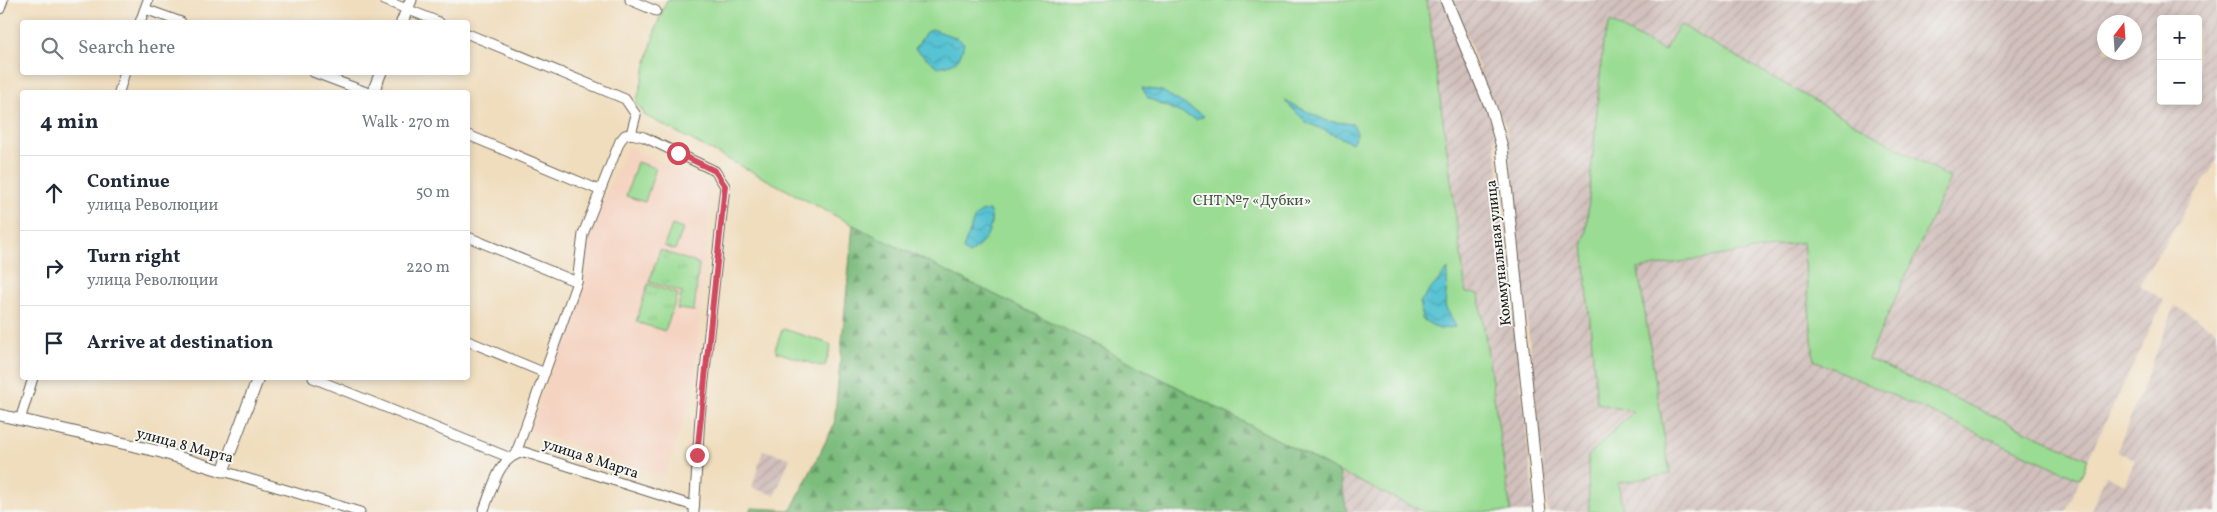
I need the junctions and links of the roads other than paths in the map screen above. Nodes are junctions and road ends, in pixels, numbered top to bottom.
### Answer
1 (3, 0) edge
2 (384, 0) edge
3 (630, 0) edge
4 (1446, 0) edge
5 (146, 4) edge
6 (409, 5) edge
7 (0, 9) edge
8 (656, 11) dead end
9 (141, 20) edge
10 (178, 20) edge
11 (403, 20) edge
12 (435, 20) edge
13 (470, 35) edge
14 (124, 75) edge
15 (321, 75) edge
16 (380, 75) edge
17 (119, 90) edge
18 (361, 90) edge
19 (374, 90) edge
20 (631, 134) junction
21 (470, 136) edge
22 (599, 190) junction
23 (470, 238) edge
24 (577, 282) junction
25 (470, 342) edge
26 (545, 373) junction
27 (32, 380) edge
28 (257, 380) edge
29 (318, 380) edge
30 (0, 415) edge
31 (20, 420) junction
32 (512, 455) junction
33 (223, 470) junction
34 (694, 509) edge
35 (360, 512) edge
36 (484, 512) edge
37 (1540, 512) edge

1 - 7 street
2 - 6 street
3 - 8 street
4 - 37 street, Коммунальная улица
5 - 9 street
5 - 10 street
6 - 11 street
6 - 12 street
13 - 20 street
14 - 17 street
15 - 18 street
16 - 19 street
20 - 22 street
20 - 34 street
21 - 22 street
22 - 24 street
23 - 24 street
24 - 26 street
25 - 26 street
26 - 32 street
27 - 31 street
28 - 33 street
29 - 32 street, улица 8 Марта
30 - 31 street, улица 8 Марта
31 - 33 street, улица 8 Марта
32 - 34 street, улица 8 Марта
32 - 36 street
33 - 35 street, улица 8 Марта

